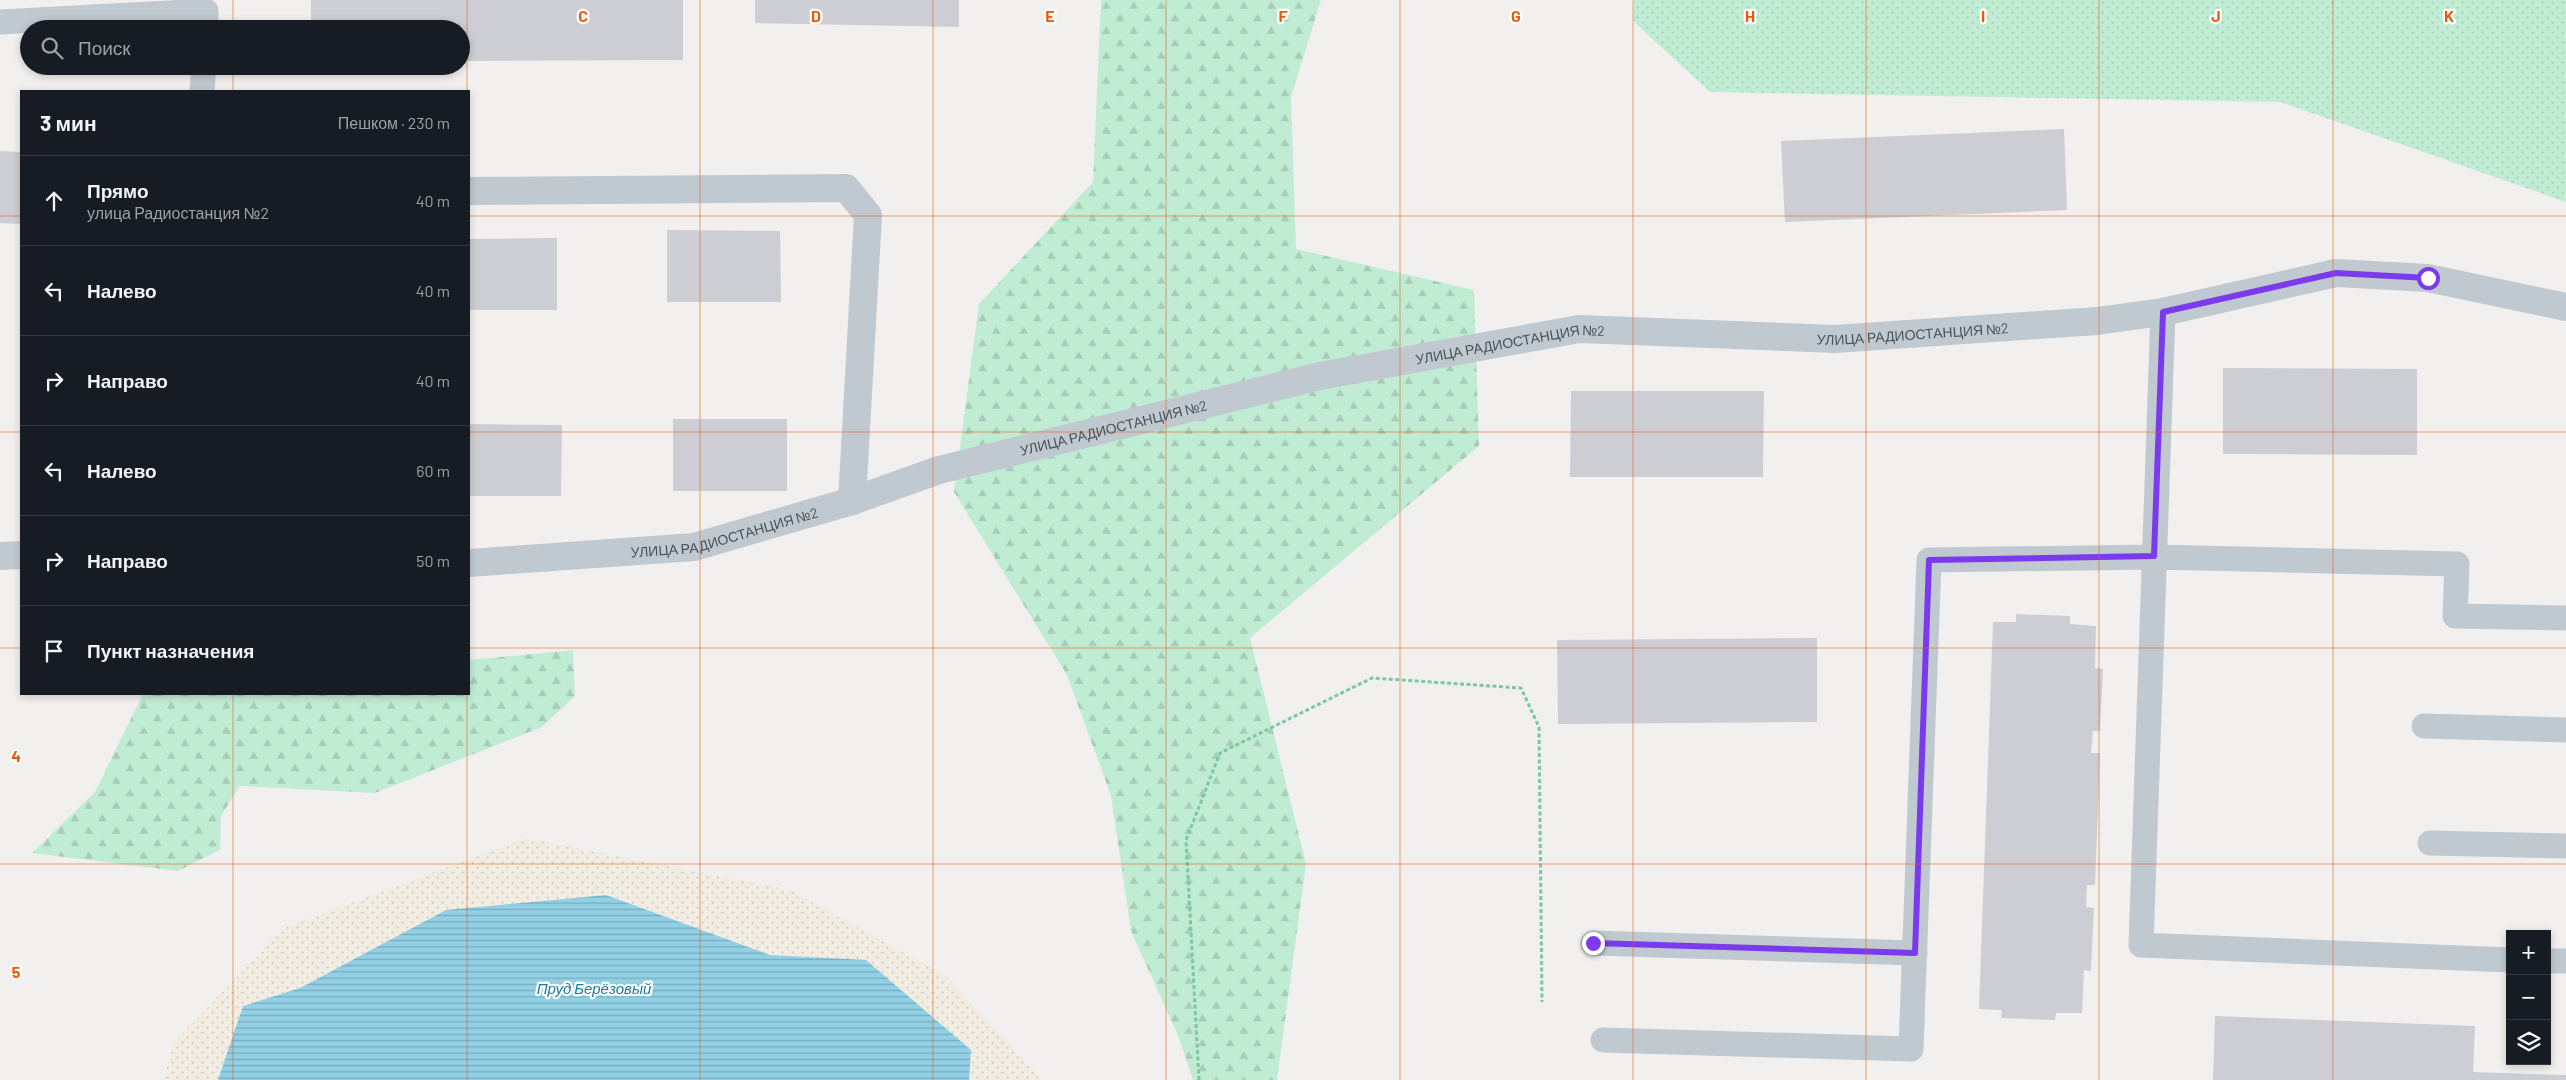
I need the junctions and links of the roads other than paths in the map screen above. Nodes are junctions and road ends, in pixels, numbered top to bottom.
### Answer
1 (37, 20) edge
2 (206, 20) edge
3 (20, 21) edge
4 (0, 22) edge
5 (203, 75) edge
6 (202, 90) edge
7 (470, 191) edge
8 (2566, 307) edge
9 (2163, 312) junction
10 (852, 501) junction
11 (20, 554) edge
12 (0, 556) edge
13 (2154, 556) junction
14 (470, 563) edge
15 (2566, 618) edge
16 (2424, 726) dead end
17 (2566, 730) edge
18 (2430, 843) dead end
19 (2566, 846) edge
20 (1593, 943) dead end
21 (1915, 953) junction
22 (2506, 960) edge
23 (2551, 961) edge
24 (2566, 961) edge
25 (1603, 1040) dead end

1 - 2 lane
3 - 4 lane
5 - 6 lane
7 - 10 street
8 - 9 street, УЛИЦА РАДИОСТАНЦИЯ №2
9 - 10 street, УЛИЦА РАДИОСТАНЦИЯ №2
9 - 13 lane
10 - 14 street, УЛИЦА РАДИОСТАНЦИЯ №2
11 - 12 street
13 - 15 lane
13 - 21 lane
13 - 22 lane
16 - 17 lane
18 - 19 lane
20 - 21 lane
21 - 25 lane
23 - 24 lane

